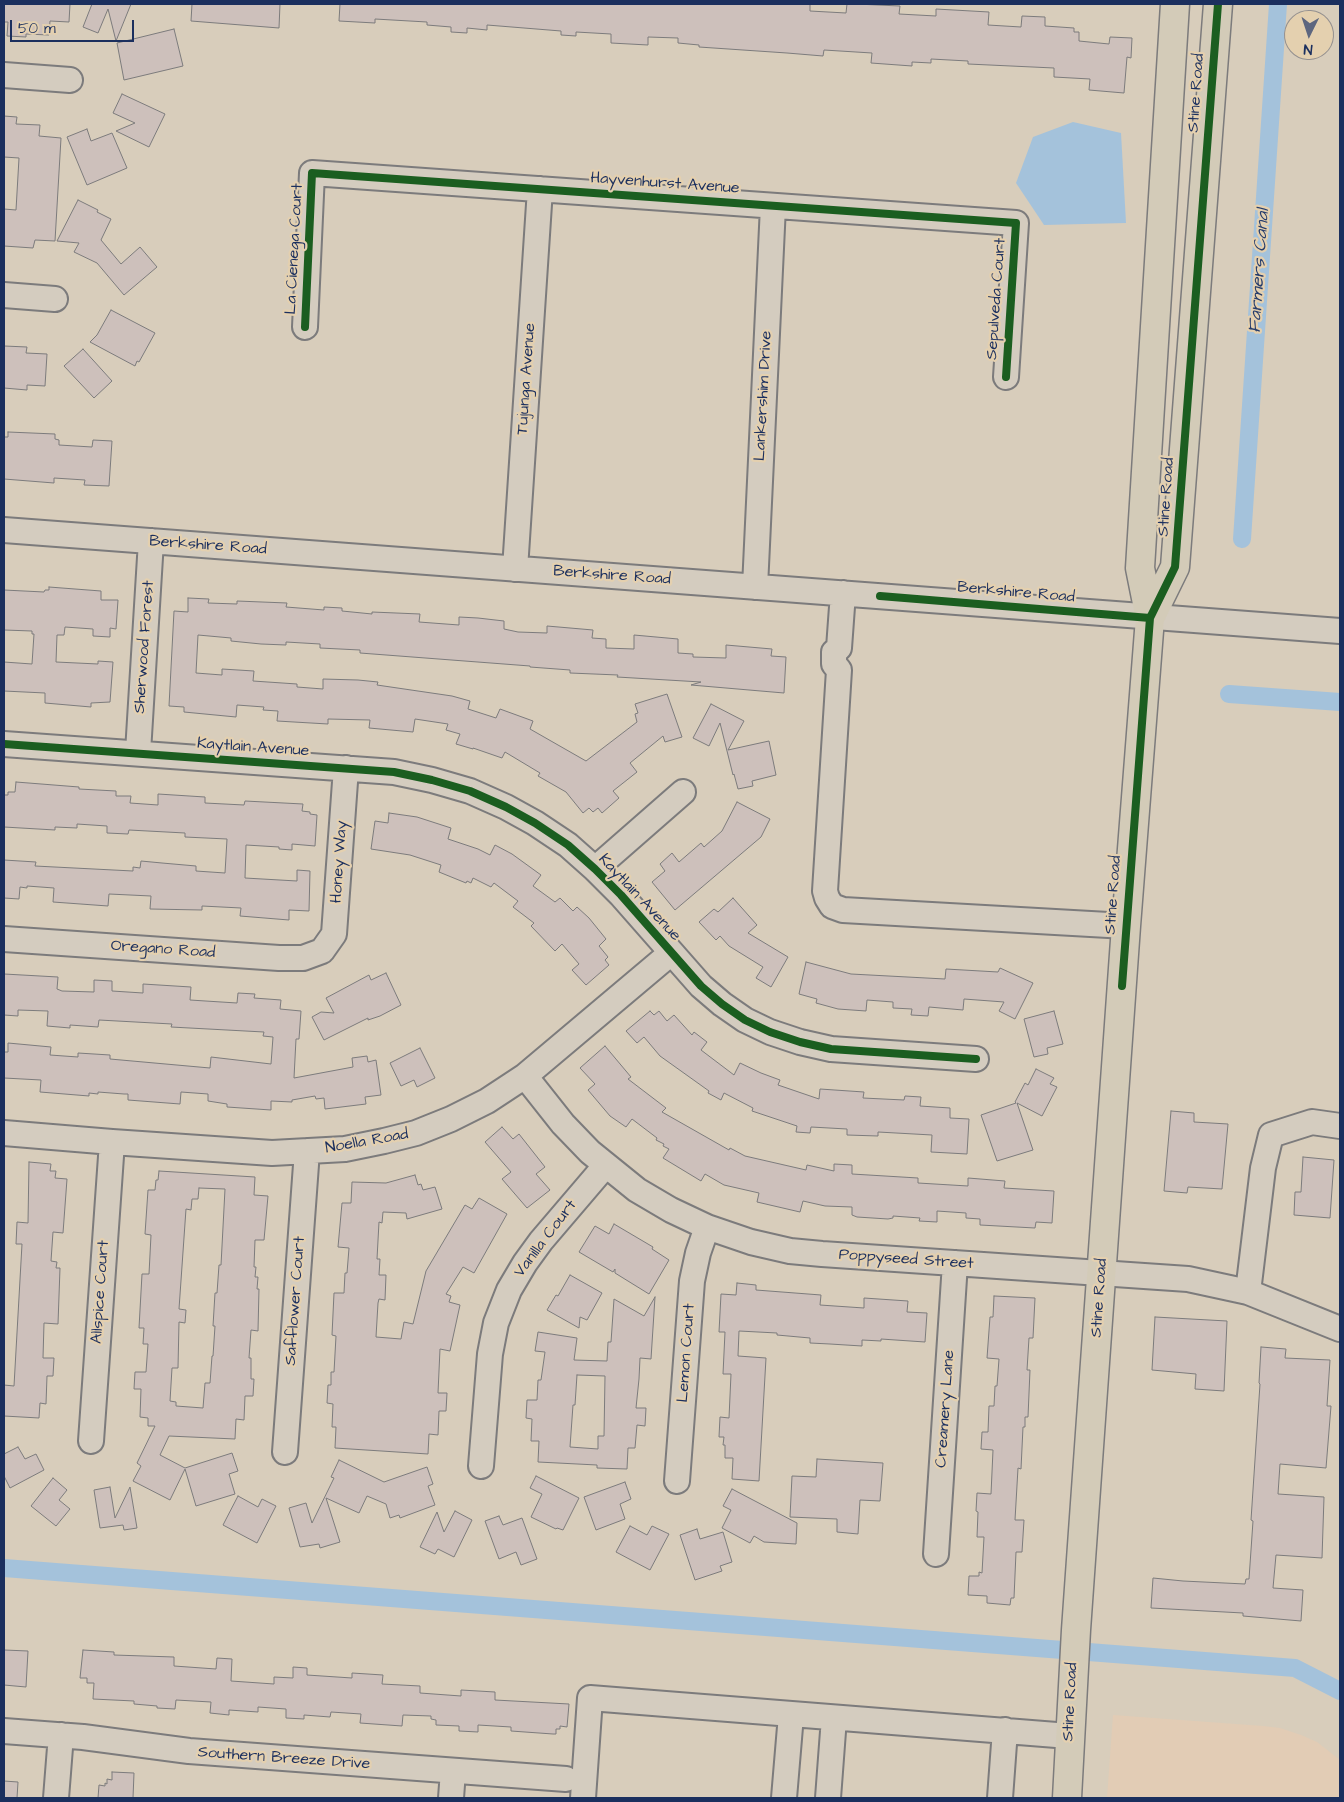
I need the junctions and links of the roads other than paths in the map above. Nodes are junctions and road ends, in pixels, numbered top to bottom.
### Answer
1 (1175, 4) edge
2 (1218, 4) edge
3 (4, 76) edge
4 (70, 80) dead end
5 (312, 173) joint
6 (540, 189) junction
7 (772, 206) junction
8 (1016, 223) joint
9 (4, 295) edge
10 (54, 299) dead end
11 (305, 327) dead end
12 (1006, 377) dead end
13 (4, 530) edge
14 (151, 541) junction
15 (515, 569) junction
16 (755, 587) junction
17 (843, 593) junction
18 (1150, 618) junction
19 (1340, 631) edge
20 (4, 744) edge
21 (138, 752) junction
22 (346, 768) junction
23 (683, 792) dead end
24 (595, 868) junction
25 (1126, 926) junction
26 (4, 939) edge
27 (322, 951) joint
28 (671, 953) junction
29 (976, 1059) dead end
30 (525, 1076) junction
31 (1340, 1126) edge
32 (4, 1132) edge
33 (112, 1142) junction
34 (307, 1151) junction
35 (605, 1166) junction
36 (706, 1227) junction
37 (955, 1264) junction
38 (1102, 1274) junction
39 (1248, 1292) junction
40 (1340, 1329) edge
41 (91, 1441) dead end
42 (285, 1452) dead end
43 (481, 1466) dead end
44 (677, 1481) dead end
45 (936, 1554) dead end
46 (791, 1715) junction
47 (834, 1718) junction
48 (1005, 1730) junction
49 (4, 1731) edge
50 (1069, 1734) junction
51 (61, 1735) junction
52 (453, 1771) junction
53 (566, 1779) dead end
54 (56, 1798) edge
55 (451, 1798) edge
56 (584, 1798) edge
57 (784, 1798) edge
58 (828, 1798) edge
59 (1000, 1798) edge
60 (1066, 1798) edge

1 - 18 main road, Stine Road
2 - 18 main road, Stine Road
3 - 4 street
5 - 6 street, Hayvenhurst Avenue
5 - 11 street, La Cienega Court
6 - 7 street, Hayvenhurst Avenue
6 - 15 street, Tujunga Avenue
7 - 8 street, Hayvenhurst Avenue
7 - 16 street, Lankershim Drive
8 - 12 street, Sepulveda Court
9 - 10 street
13 - 14 street, Berkshire Road
14 - 15 street, Berkshire Road
14 - 21 street, Sherwood Forest
15 - 16 street, Berkshire Road
16 - 17 street, Berkshire Road
17 - 18 street, Berkshire Road
17 - 25 street
18 - 19 street, Berkshire Road
18 - 25 main road, Stine Road
20 - 21 street, Kaytlain Avenue
21 - 22 street, Kaytlain Avenue
22 - 24 street, Kaytlain Avenue
22 - 27 street, Honey Way
23 - 24 street
24 - 28 street, Kaytlain Avenue
25 - 38 main road, Stine Road
26 - 27 street, Oregano Road
28 - 29 street, Kaytlain Avenue
28 - 30 street, Noella Road
30 - 34 street, Noella Road
30 - 35 street, Poppyseed Street
31 - 39 street
32 - 33 street, Noella Road
33 - 34 street, Noella Road
33 - 41 street, Allspice Court
34 - 42 street, Safflower Court
35 - 36 street, Poppyseed Street
35 - 43 street, Vanilla Court
36 - 37 street, Poppyseed Street
36 - 44 street, Lemon Court
37 - 38 street, Poppyseed Street
37 - 45 street, Creamery Lane
38 - 39 street, Poppyseed Street
38 - 50 main road, Stine Road
39 - 40 street, Poppyseed Street
46 - 47 street
46 - 56 street
46 - 57 street
47 - 48 street
47 - 58 street
48 - 50 street
48 - 59 street
49 - 51 street, Southern Breeze Drive
50 - 60 main road, Stine Road
51 - 52 street, Southern Breeze Drive
51 - 54 street
52 - 53 street, Southern Breeze Drive
52 - 55 street

